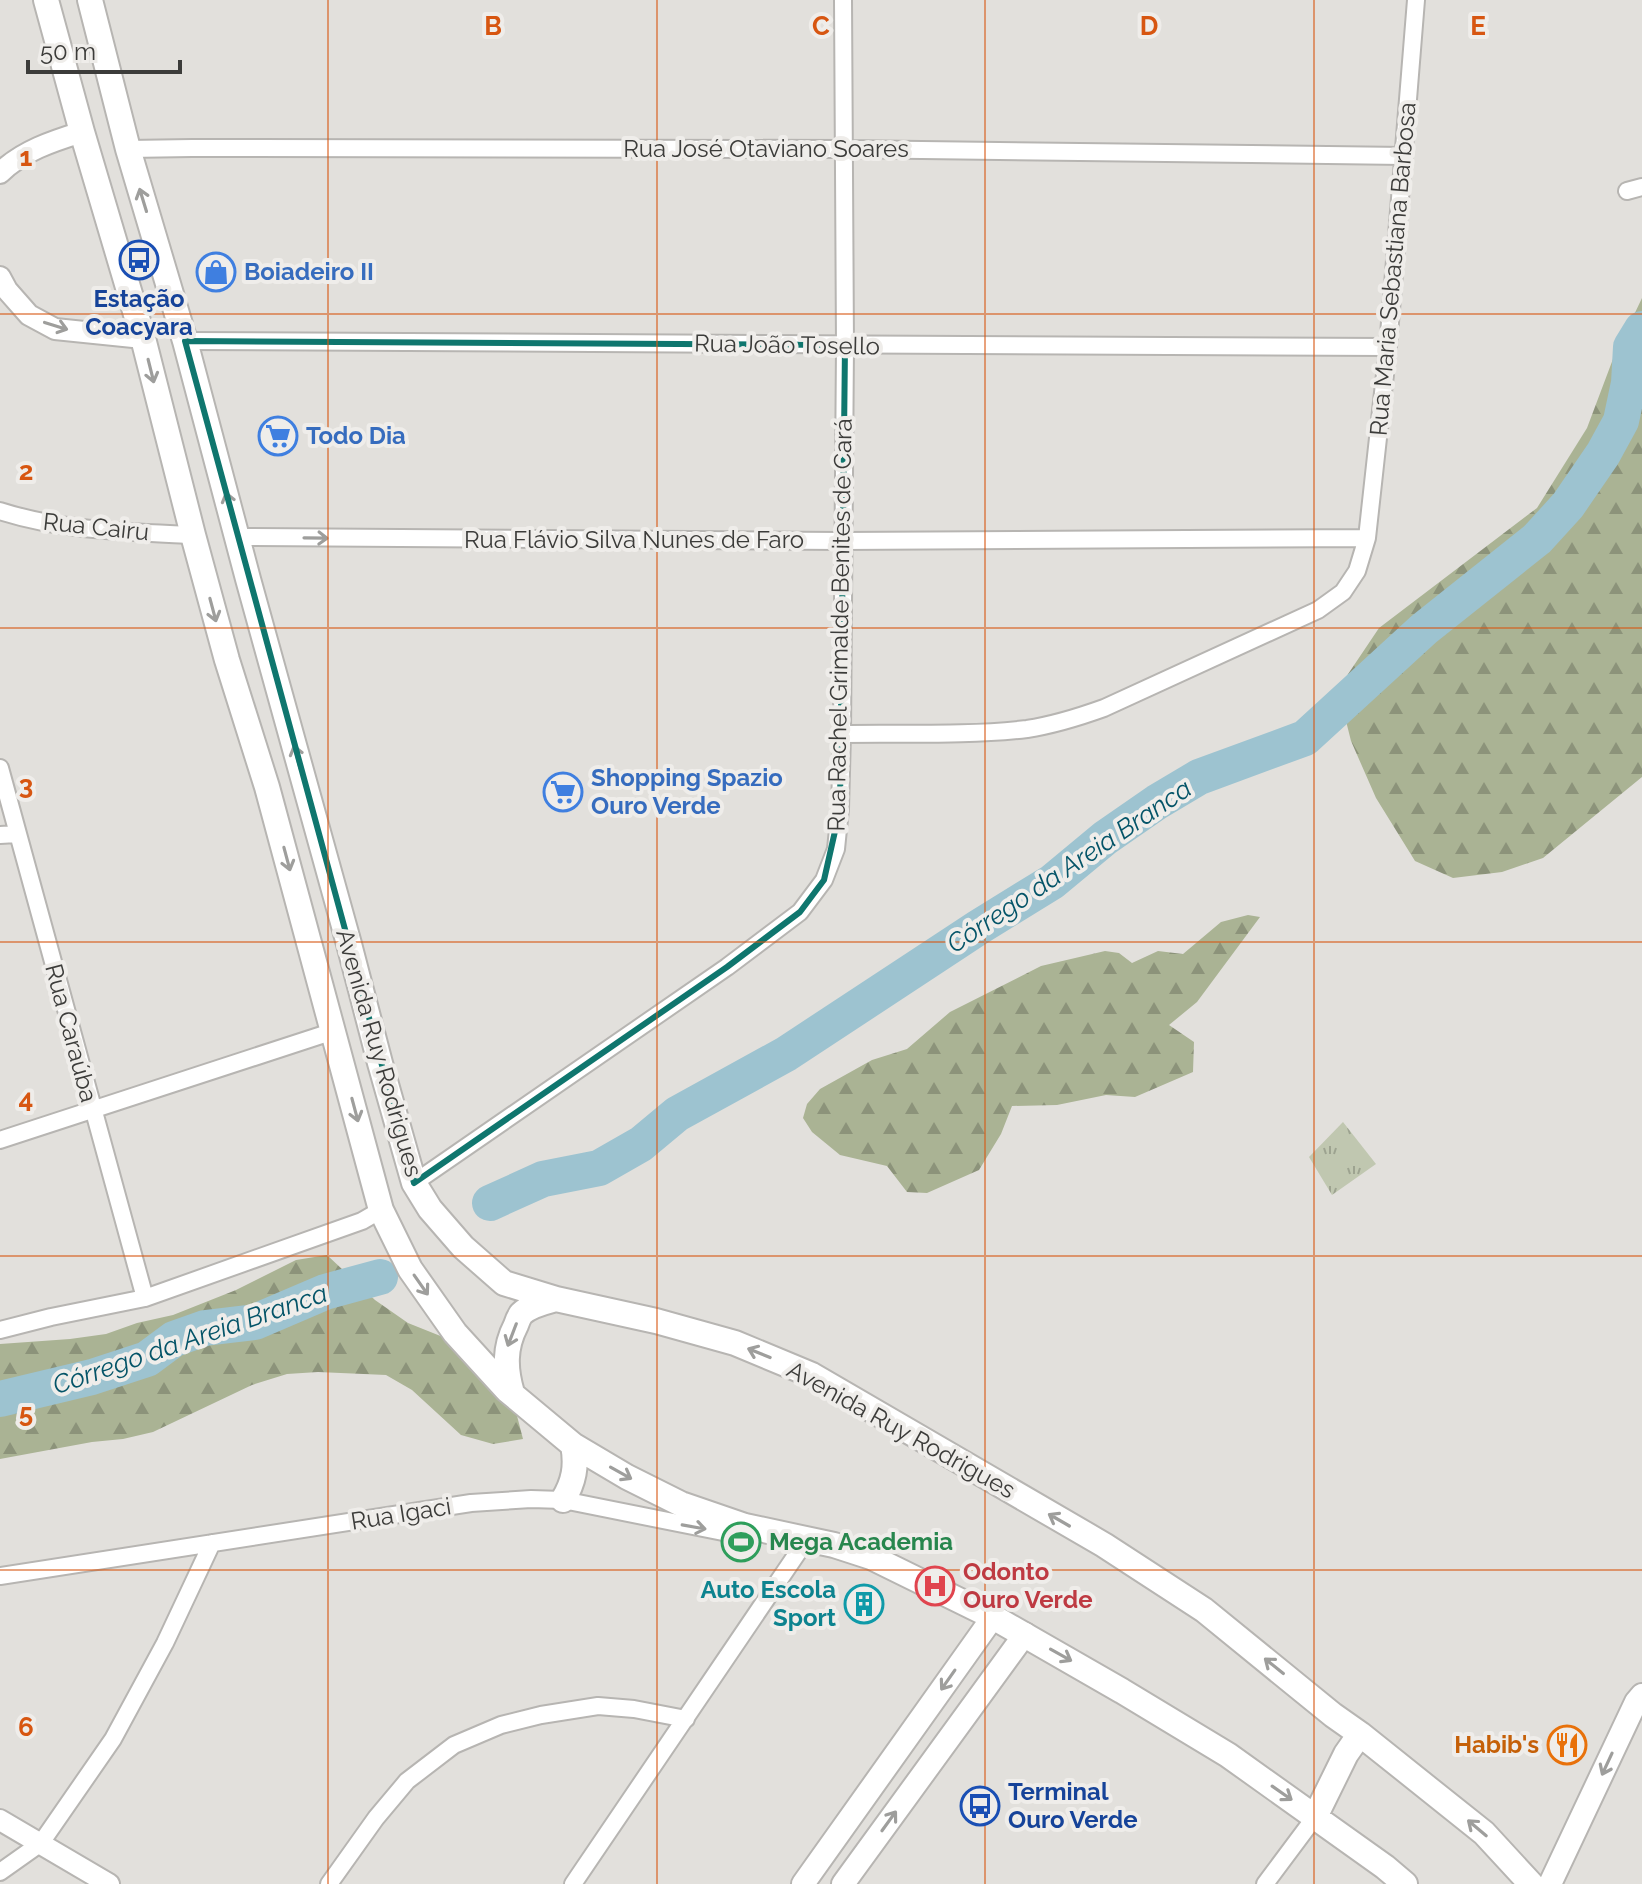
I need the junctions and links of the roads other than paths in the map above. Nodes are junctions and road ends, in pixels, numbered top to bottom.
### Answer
1 (46, 0) edge
2 (90, 0) edge
3 (843, 0) edge
4 (1416, 0) edge
5 (82, 132) junction
6 (128, 149) junction
7 (845, 149) junction
8 (1404, 156) junction
9 (0, 173) edge
10 (0, 277) edge
11 (143, 338) junction
12 (185, 341) junction
13 (845, 345) junction
14 (1388, 347) junction
15 (0, 511) edge
16 (193, 535) junction
17 (238, 537) junction
18 (1367, 538) junction
19 (842, 541) junction
20 (842, 734) junction
21 (0, 768) edge
22 (8, 834) edge
23 (334, 1031) junction
24 (92, 1110) junction
25 (0, 1140) edge
26 (414, 1183) junction
27 (381, 1210) junction
28 (145, 1298) junction
29 (556, 1299) junction
30 (0, 1330) edge
31 (513, 1395) junction
32 (573, 1445) junction
33 (563, 1500) junction
34 (212, 1543) junction
35 (804, 1543) junction
36 (0, 1576) edge
37 (993, 1617) junction
38 (1025, 1634) junction
39 (1642, 1695) edge
40 (686, 1719) junction
41 (1360, 1734) junction
42 (1315, 1817) junction
43 (0, 1820) edge
44 (41, 1843) junction
45 (0, 1872) edge
46 (109, 1884) edge
47 (329, 1884) edge
48 (573, 1884) edge
49 (803, 1884) edge
50 (843, 1884) edge
51 (1265, 1884) edge
52 (1405, 1884) edge
53 (1531, 1884) edge
54 (1550, 1884) edge

1 - 5 main road, Avenida Ruy Rodrigues
2 - 6 main road, Avenida Ruy Rodrigues
3 - 7 street, Rua Rachel Grimalde Benites de Cará
4 - 8 street, Rua Maria Sebastiana Barbosa
5 - 9 street
5 - 11 main road, Avenida Ruy Rodrigues
6 - 7 street, Rua José Otaviano Soares
12 -> 6 main road, Avenida Ruy Rodrigues
7 - 8 street, Rua José Otaviano Soares
7 - 13 street, Rua Rachel Grimalde Benites de Cará
8 - 14 street, Rua Maria Sebastiana Barbosa
10 -> 11 street
11 -> 16 main road, Avenida Ruy Rodrigues
12 - 13 street, Rua João Tosello
17 -> 12 main road, Avenida Ruy Rodrigues
13 - 14 street, Rua João Tosello
13 - 19 street, Rua Rachel Grimalde Benites de Cará
14 - 18 street, Rua Maria Sebastiana Barbosa
15 - 16 street, Rua Cairu
16 - 17 main road
16 -> 23 main road, Avenida Ruy Rodrigues
17 -> 19 street, Rua Flávio Silva Nunes de Faro
26 -> 17 main road, Avenida Ruy Rodrigues
18 - 19 street, Rua Flávio Silva Nunes de Faro
18 - 20 street, Rua Maria Sebastiana Barbosa
19 - 20 street, Rua Rachel Grimalde Benites de Cará
20 - 26 street, Rua Rachel Grimalde Benites de Cará
21 - 22 street, Rua Caraúba
22 - 24 street, Rua Caraúba
23 - 24 street
23 -> 27 main road, Avenida Ruy Rodrigues
24 - 25 street
24 - 28 street, Rua Caraúba
26 - 27 main road
26 - 29 main road, Avenida Ruy Rodrigues
27 - 28 street
27 -> 31 main road, Avenida Ruy Rodrigues
28 - 30 street
29 -> 31 main road
41 -> 29 main road, Avenida Ruy Rodrigues
31 - 32 main road, Avenida Ruy Rodrigues
32 - 33 main road
32 -> 35 main road, Avenida Ruy Rodrigues
33 - 34 street, Rua Igaci
33 -> 35 street, Rua Igaci
34 - 36 street, Rua Igaci
34 - 44 street
35 - 37 main road, Avenida Ruy Rodrigues
35 - 40 street
37 - 38 main road, Avenida Ruy Rodrigues
37 -> 49 main road
38 -> 42 main road, Avenida Ruy Rodrigues
50 -> 38 main road
39 -> 54 main road
40 - 47 street
40 - 48 street
41 - 42 main road
53 -> 41 main road, Avenida Ruy Rodrigues
42 - 51 street
42 - 52 main road, Avenida Ruy Rodrigues
43 - 44 street
44 - 45 street
44 - 46 street

